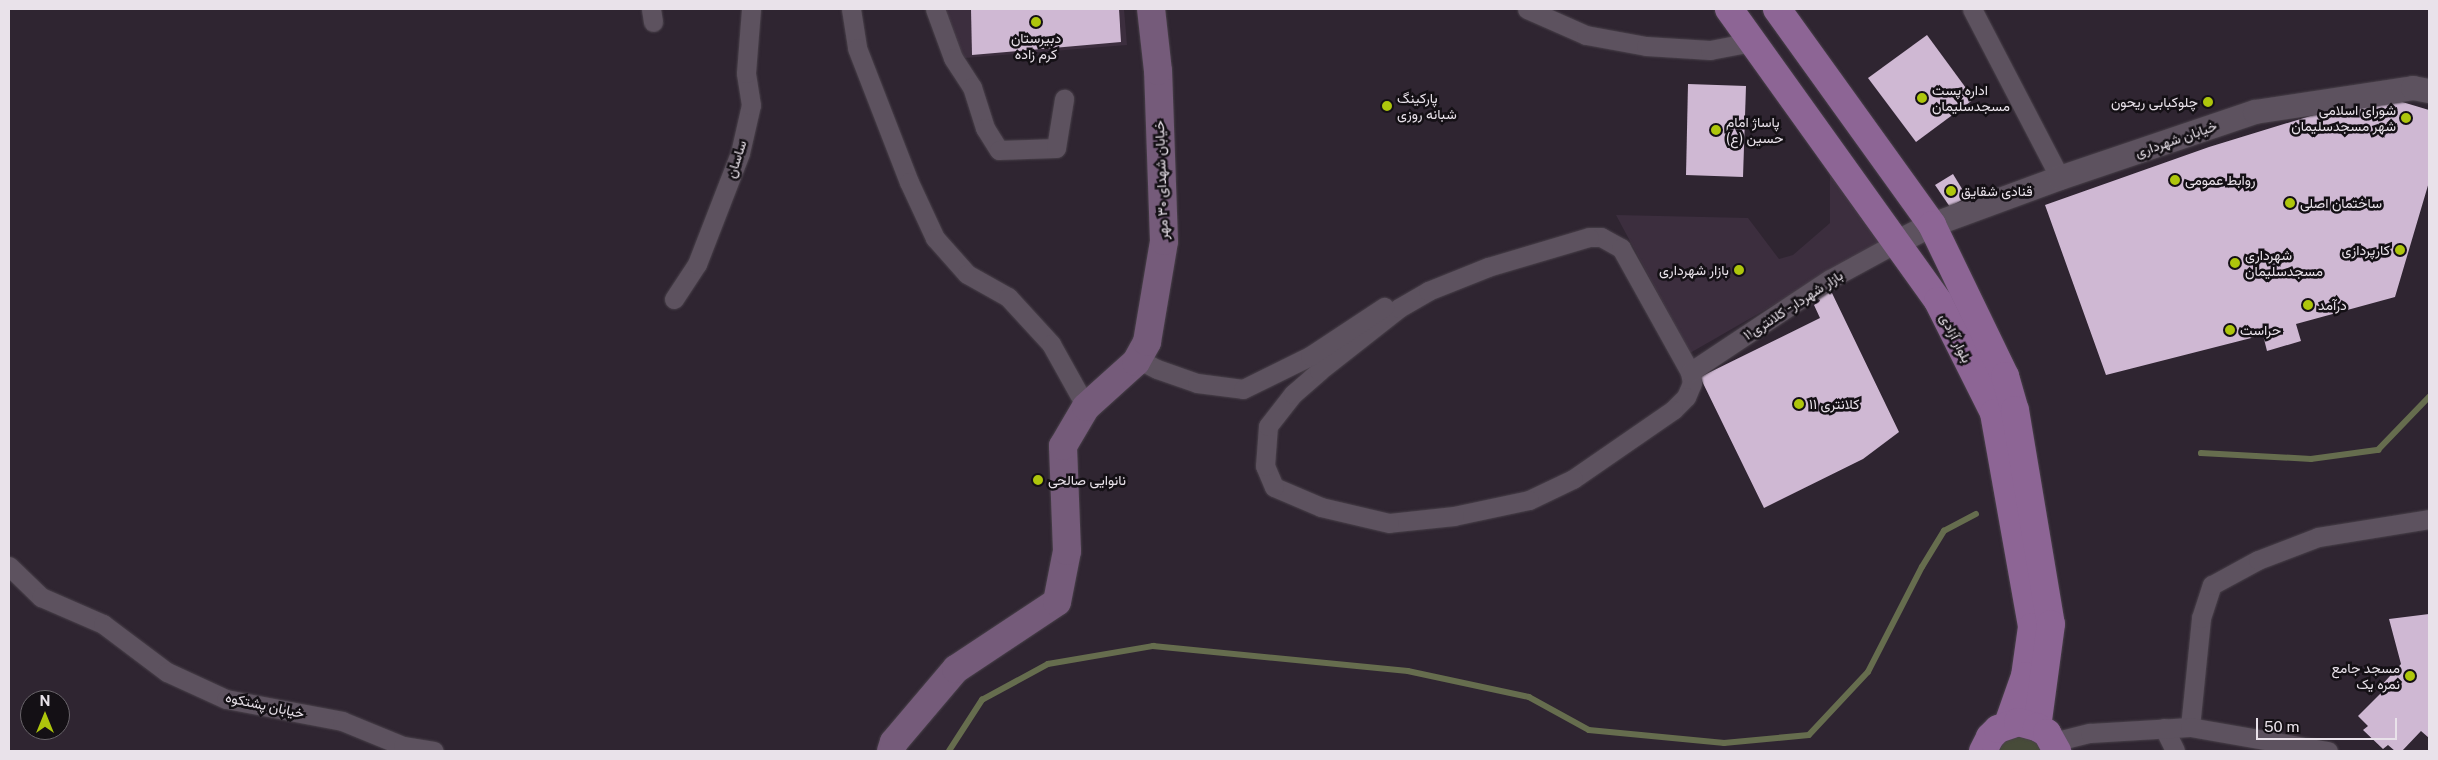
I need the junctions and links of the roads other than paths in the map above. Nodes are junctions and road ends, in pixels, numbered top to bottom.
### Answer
1 (751, 9) edge
2 (851, 9) edge
3 (935, 9) edge
4 (1151, 9) edge
5 (1527, 9) edge
6 (1729, 9) edge
7 (1777, 9) edge
8 (1972, 9) edge
9 (1752, 42) junction
10 (2429, 91) edge
11 (1064, 99) dead end
12 (2060, 178) junction
13 (1932, 225) junction
14 (1591, 235) junction
15 (1898, 242) junction
16 (1438, 278) dead end
17 (1412, 290) dead end
18 (674, 299) dead end
19 (1138, 359) junction
20 (1690, 372) junction
21 (1086, 407) junction
22 (2005, 412) junction
23 (2429, 518) edge
24 (9, 566) edge
25 (2042, 626) junction
26 (2008, 724) junction
27 (2190, 727) junction
28 (2164, 728) junction
29 (2049, 740) edge
30 (434, 751) edge
31 (890, 751) edge
32 (1983, 751) edge
33 (2175, 751) edge
34 (2328, 751) edge

1 - 18 street, ساسان
2 - 21 street
3 - 11 street
4 - 19 main road, خیابان شهدای ۳۰ مهر
5 - 9 street
6 - 9 main road, بلوار آزادی
7 - 13 main road, بلوار آزادی
8 - 12 street
9 - 15 main road, بلوار آزادی
10 - 12 street, خیابان شهرداری
12 - 13 street, خیابان شهرداری
13 - 15 street, خیابان شهرداری
13 - 22 main road, بلوار آزادی
14 - 16 street
14 - 20 street
14 - 20 street
15 - 20 street, بازار شهردار - کلانتری۱۱
15 - 22 main road, بلوار آزادی
17 - 19 street
19 - 21 main road, خیابان شهدای ۳۰ مهر
21 - 31 main road, خیابان شهدای ۳۰ مهر
22 - 25 main road, بلوار آزادی
23 - 27 street
24 - 30 street, خیابان پشتکوه
25 - 26 main road, بلوار آزادی
25 - 29 main road, بلوار آزادی
26 - 29 main road
26 - 32 main road
27 - 28 street
27 - 34 street
28 - 29 street
28 - 33 street

